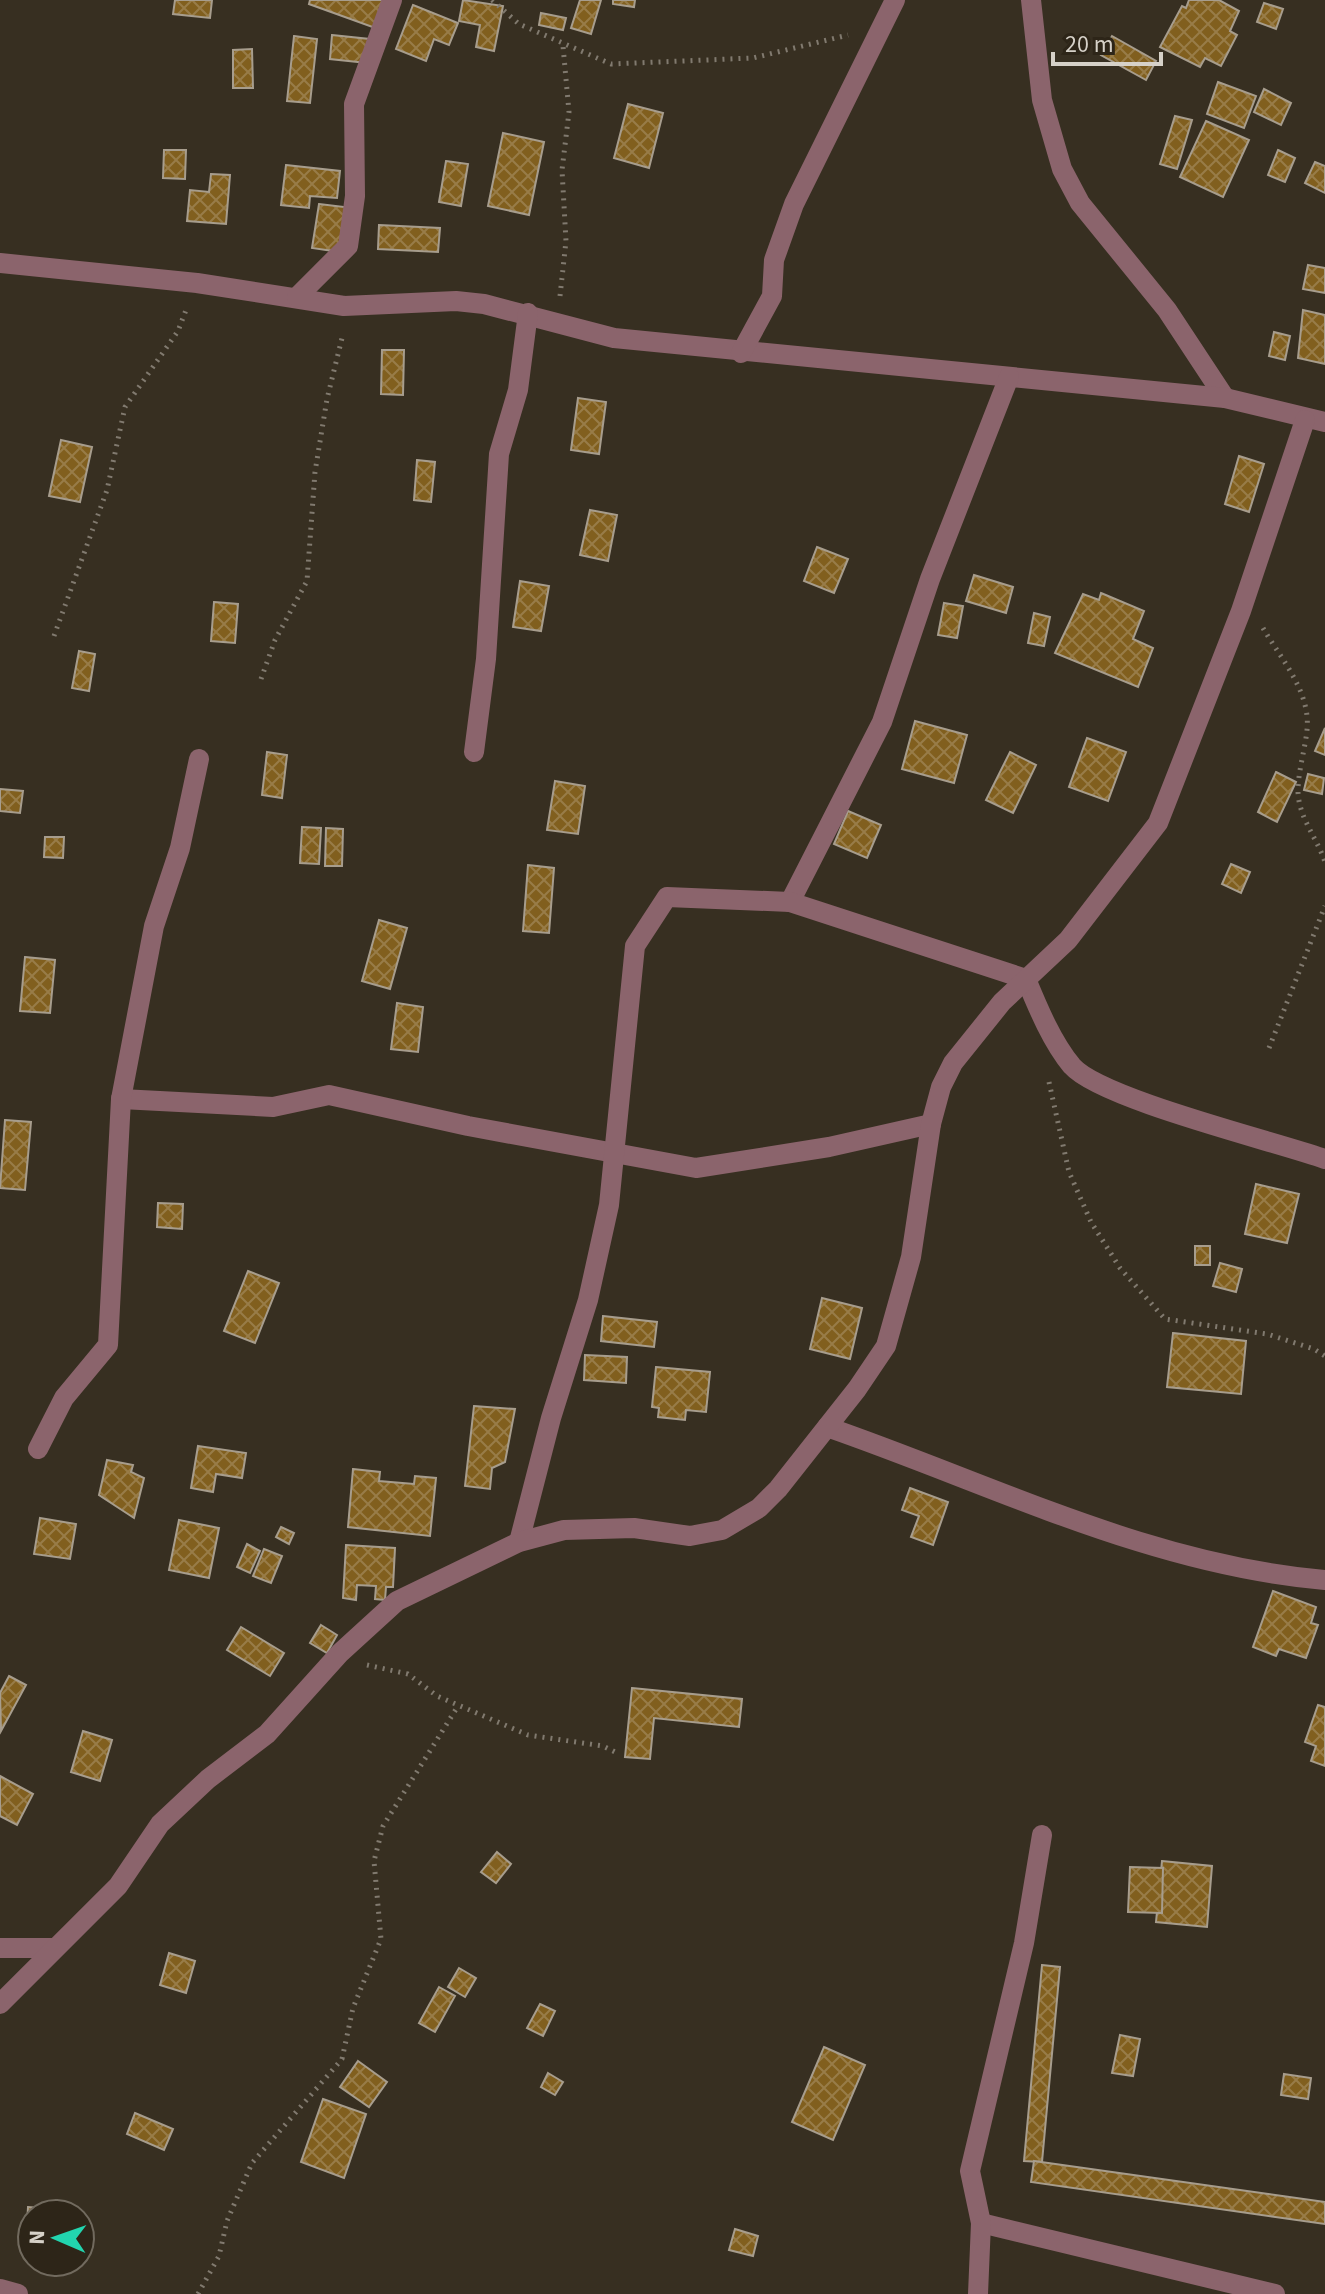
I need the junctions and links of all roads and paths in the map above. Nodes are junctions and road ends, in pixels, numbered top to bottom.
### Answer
1 (392, 0) edge
2 (492, 0) edge
3 (1031, 0) edge
4 (892, 6) edge
5 (563, 46) junction
6 (0, 263) edge
7 (197, 283) junction
8 (297, 297) junction
9 (318, 301) junction
10 (528, 313) junction
11 (558, 324) junction
12 (741, 353) junction
13 (1009, 377) junction
14 (1225, 398) junction
15 (1315, 421) edge
16 (1246, 596) junction
17 (54, 636) dead end
18 (261, 679) dead end
19 (474, 752) dead end
20 (199, 759) dead end
21 (1325, 862) edge
22 (790, 902) junction
23 (1325, 906) edge
24 (1026, 979) junction
25 (1269, 1048) dead end
26 (1048, 1073) dead end
27 (121, 1099) junction
28 (931, 1124) junction
29 (614, 1152) junction
30 (1325, 1159) edge
31 (1325, 1356) edge
32 (827, 1427) junction
33 (38, 1449) dead end
34 (519, 1542) junction
35 (1325, 1580) edge
36 (340, 1653) junction
37 (458, 1706) junction
38 (619, 1754) dead end
39 (1042, 1835) dead end
40 (0, 1948) edge
41 (54, 1948) junction
42 (0, 2004) edge
43 (981, 2223) junction
44 (0, 2289) edge
45 (18, 2294) edge
46 (198, 2294) edge
47 (978, 2294) edge
48 (1275, 2294) edge

1 - 8 street
2 - 5 path
3 - 14 street
4 - 5 path
4 - 12 street
5 - 11 path
6 - 7 street
7 - 8 street
7 - 17 path
8 - 9 street
9 - 10 street
9 - 18 path
10 - 11 street
10 - 19 street
11 - 12 street
12 - 13 street
13 - 14 street
13 - 22 street
14 - 15 street
15 - 16 street
16 - 21 path
16 - 24 street
20 - 27 street
22 - 24 street
22 - 29 street
23 - 25 path
24 - 28 street
24 - 30 street
26 - 31 path
27 - 29 street
27 - 33 street
28 - 29 street
28 - 32 street
29 - 34 street
32 - 34 street
32 - 35 street
34 - 36 street
36 - 37 path
36 - 41 street
37 - 38 path
37 - 46 path
39 - 43 street
40 - 41 street
41 - 42 street
43 - 47 street
43 - 48 street
44 - 45 street

